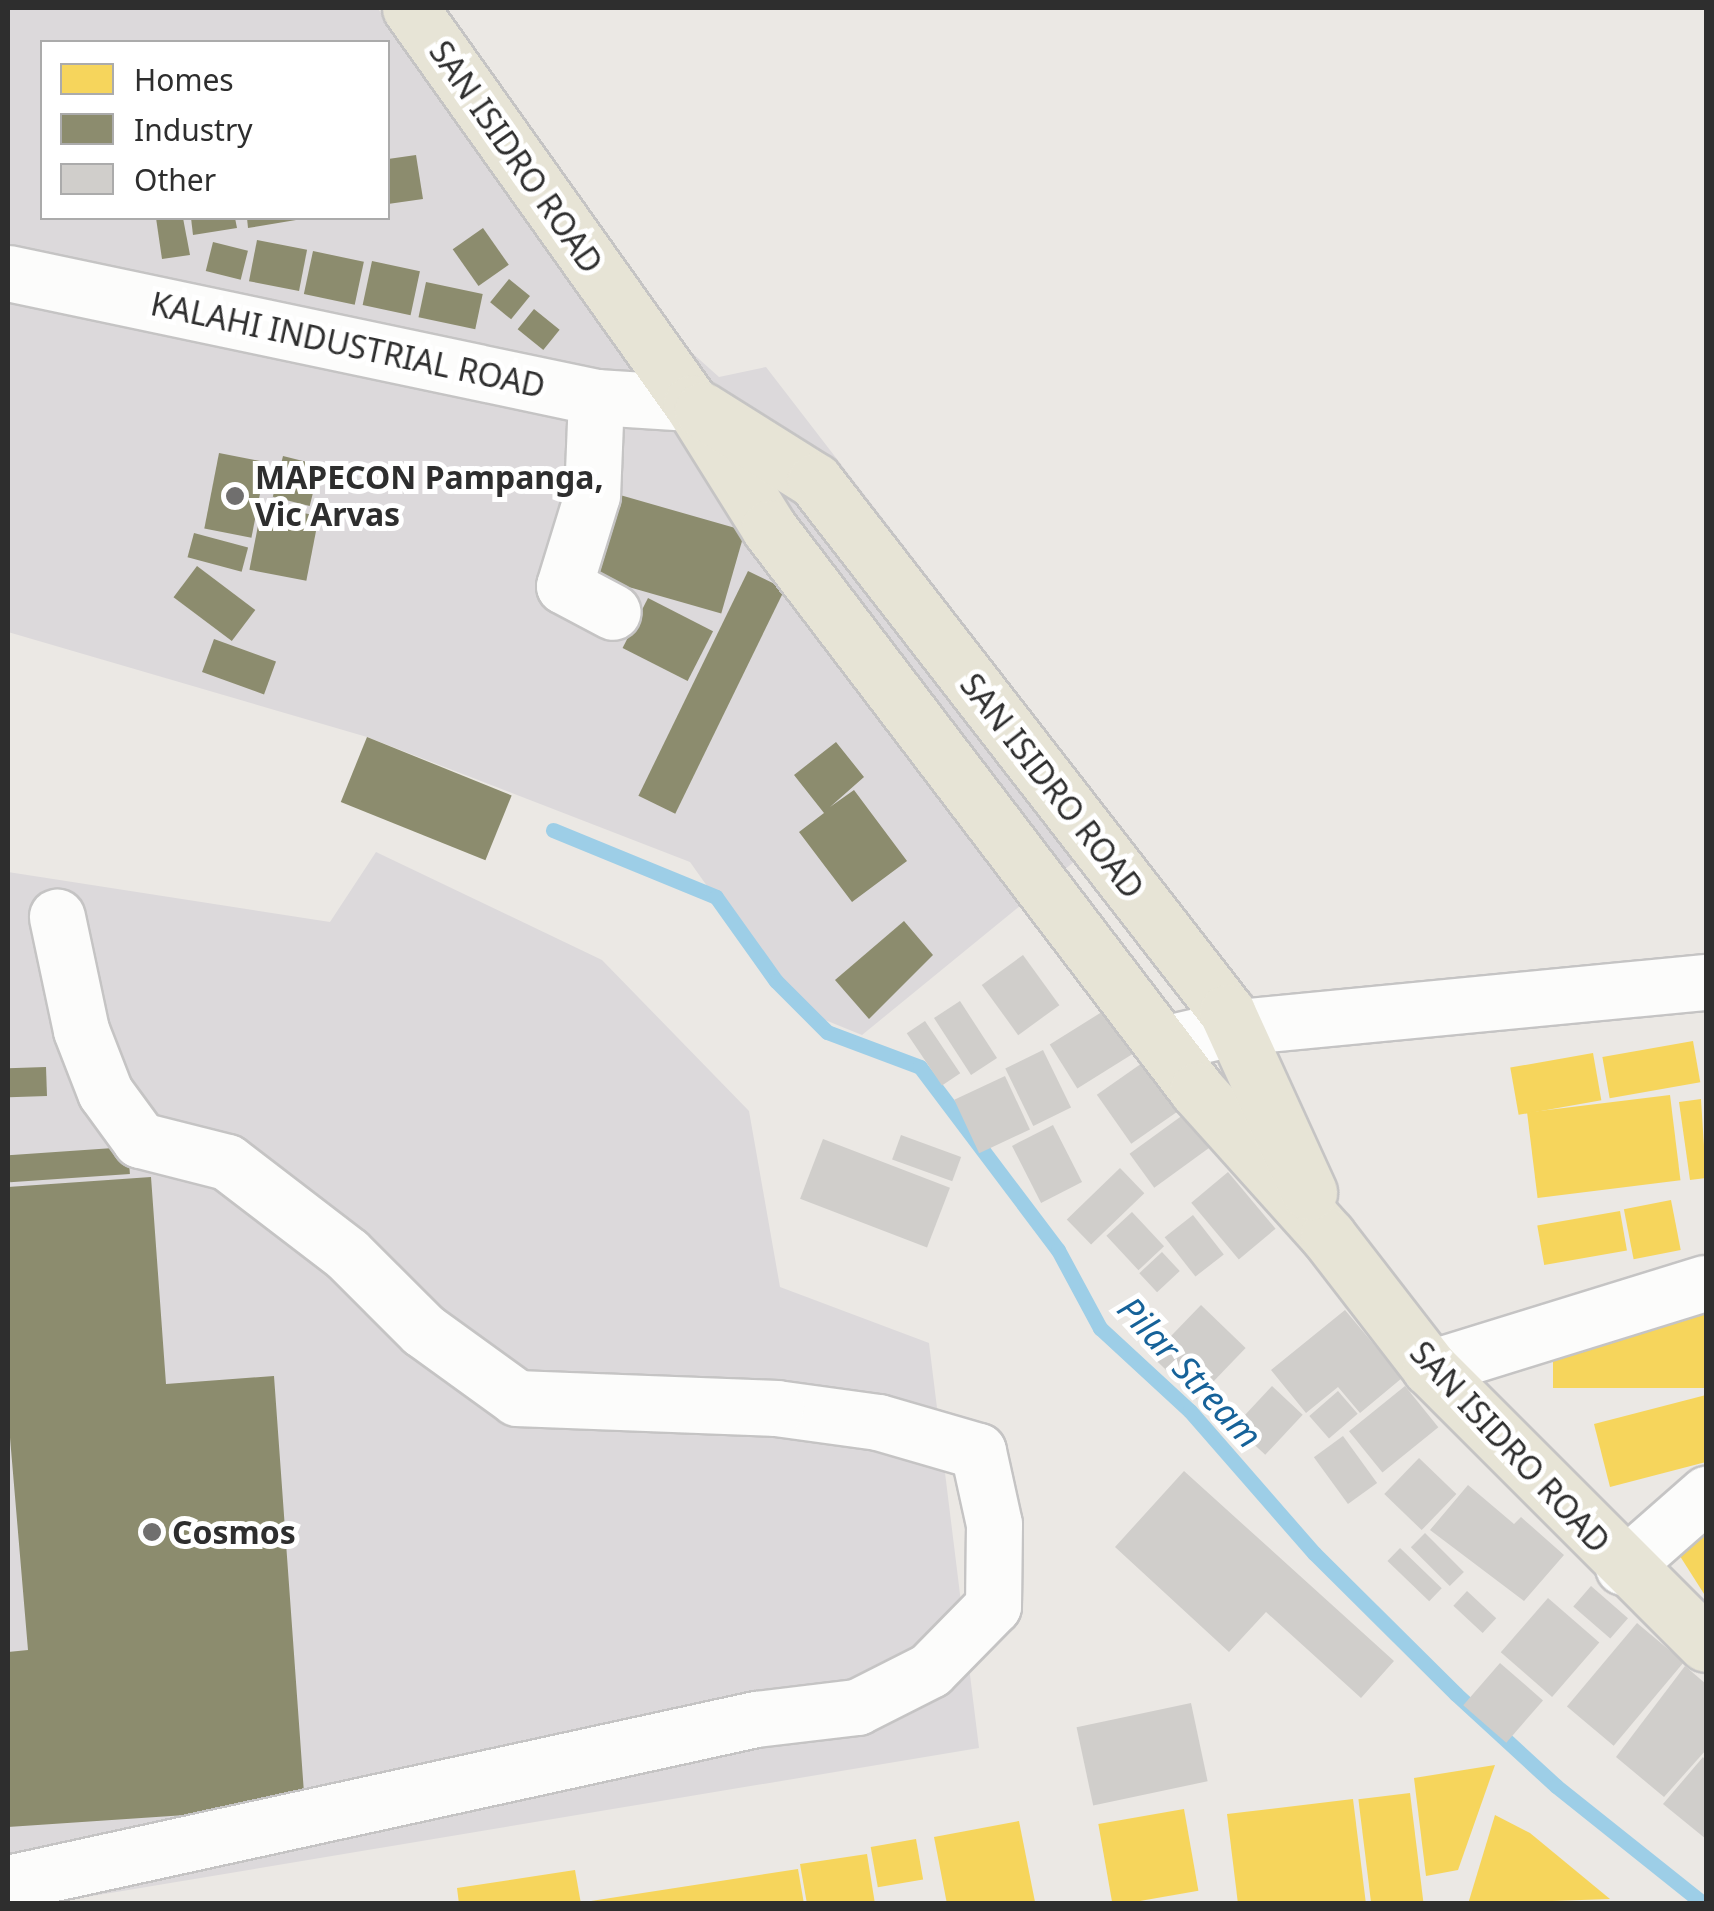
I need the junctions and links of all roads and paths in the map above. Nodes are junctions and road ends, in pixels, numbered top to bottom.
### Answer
1 (410, 8) edge
2 (8, 273) edge
3 (596, 397) junction
4 (691, 404) junction
5 (613, 612) dead end
6 (58, 917) dead end
7 (1706, 982) edge
8 (1237, 1027) junction
9 (1162, 1044) junction
10 (1328, 1236) junction
11 (1704, 1283) dead end
12 (1430, 1368) junction
13 (1706, 1494) edge
14 (1623, 1567) junction
15 (1706, 1644) edge
16 (8, 1883) edge

1 - 4 main road, SAN ISIDRO ROAD
2 - 3 street, KALAHI INDUSTRIAL ROAD
3 - 4 street, KALAHI INDUSTRIAL ROAD
3 - 5 street
4 - 8 main road, SAN ISIDRO ROAD
4 - 9 main road, SAN ISIDRO ROAD
6 - 16 street
7 - 8 street
8 - 9 street
8 - 10 main road, SAN ISIDRO ROAD
9 - 10 main road, SAN ISIDRO ROAD
10 - 12 main road, SAN ISIDRO ROAD
11 - 12 street
12 - 14 main road, SAN ISIDRO ROAD
13 - 14 street
14 - 15 main road, SAN ISIDRO ROAD

